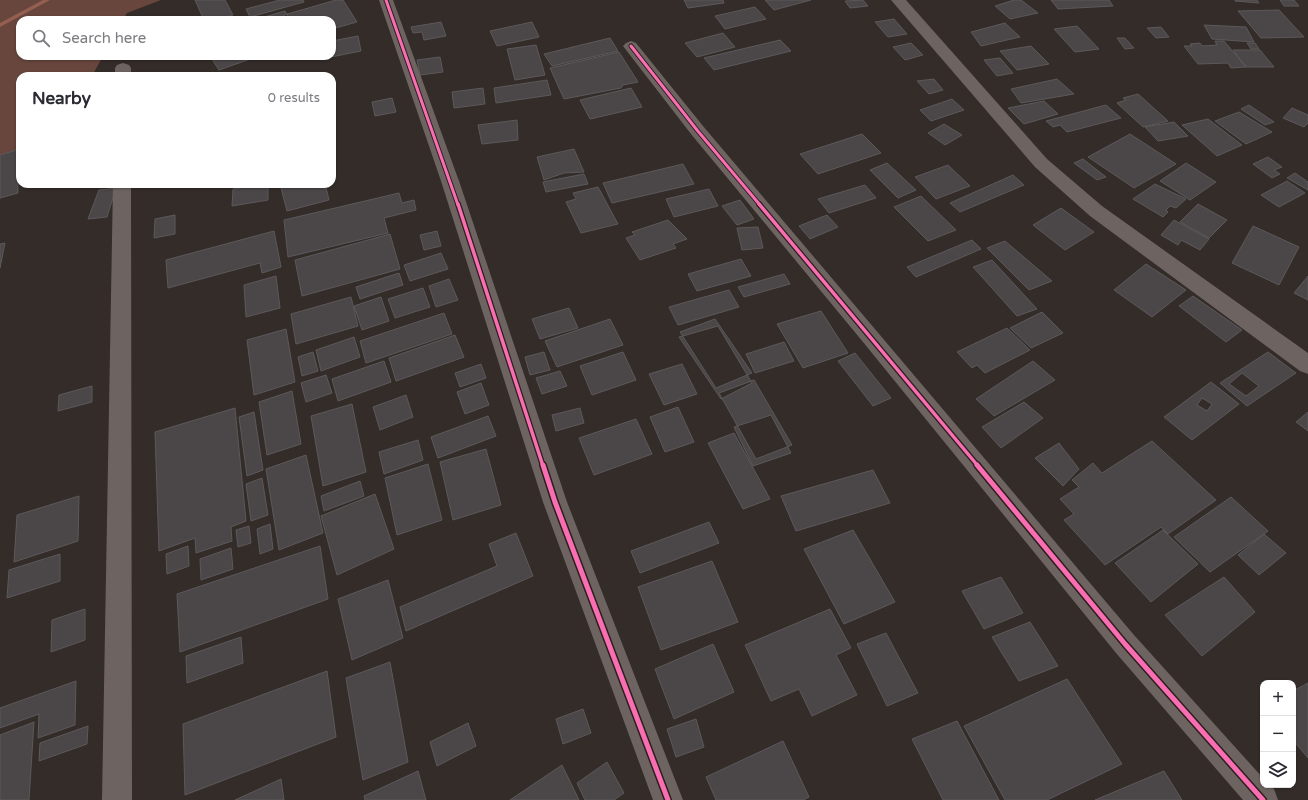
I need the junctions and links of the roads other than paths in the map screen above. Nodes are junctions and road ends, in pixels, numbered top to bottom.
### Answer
1 (386, 0) edge
2 (898, 0) edge
3 (631, 46) dead end
4 (122, 188) edge
5 (1308, 365) edge
6 (117, 800) edge
7 (668, 800) edge
8 (1263, 800) edge

1 - 7 street
2 - 5 street
3 - 8 street
4 - 6 street

